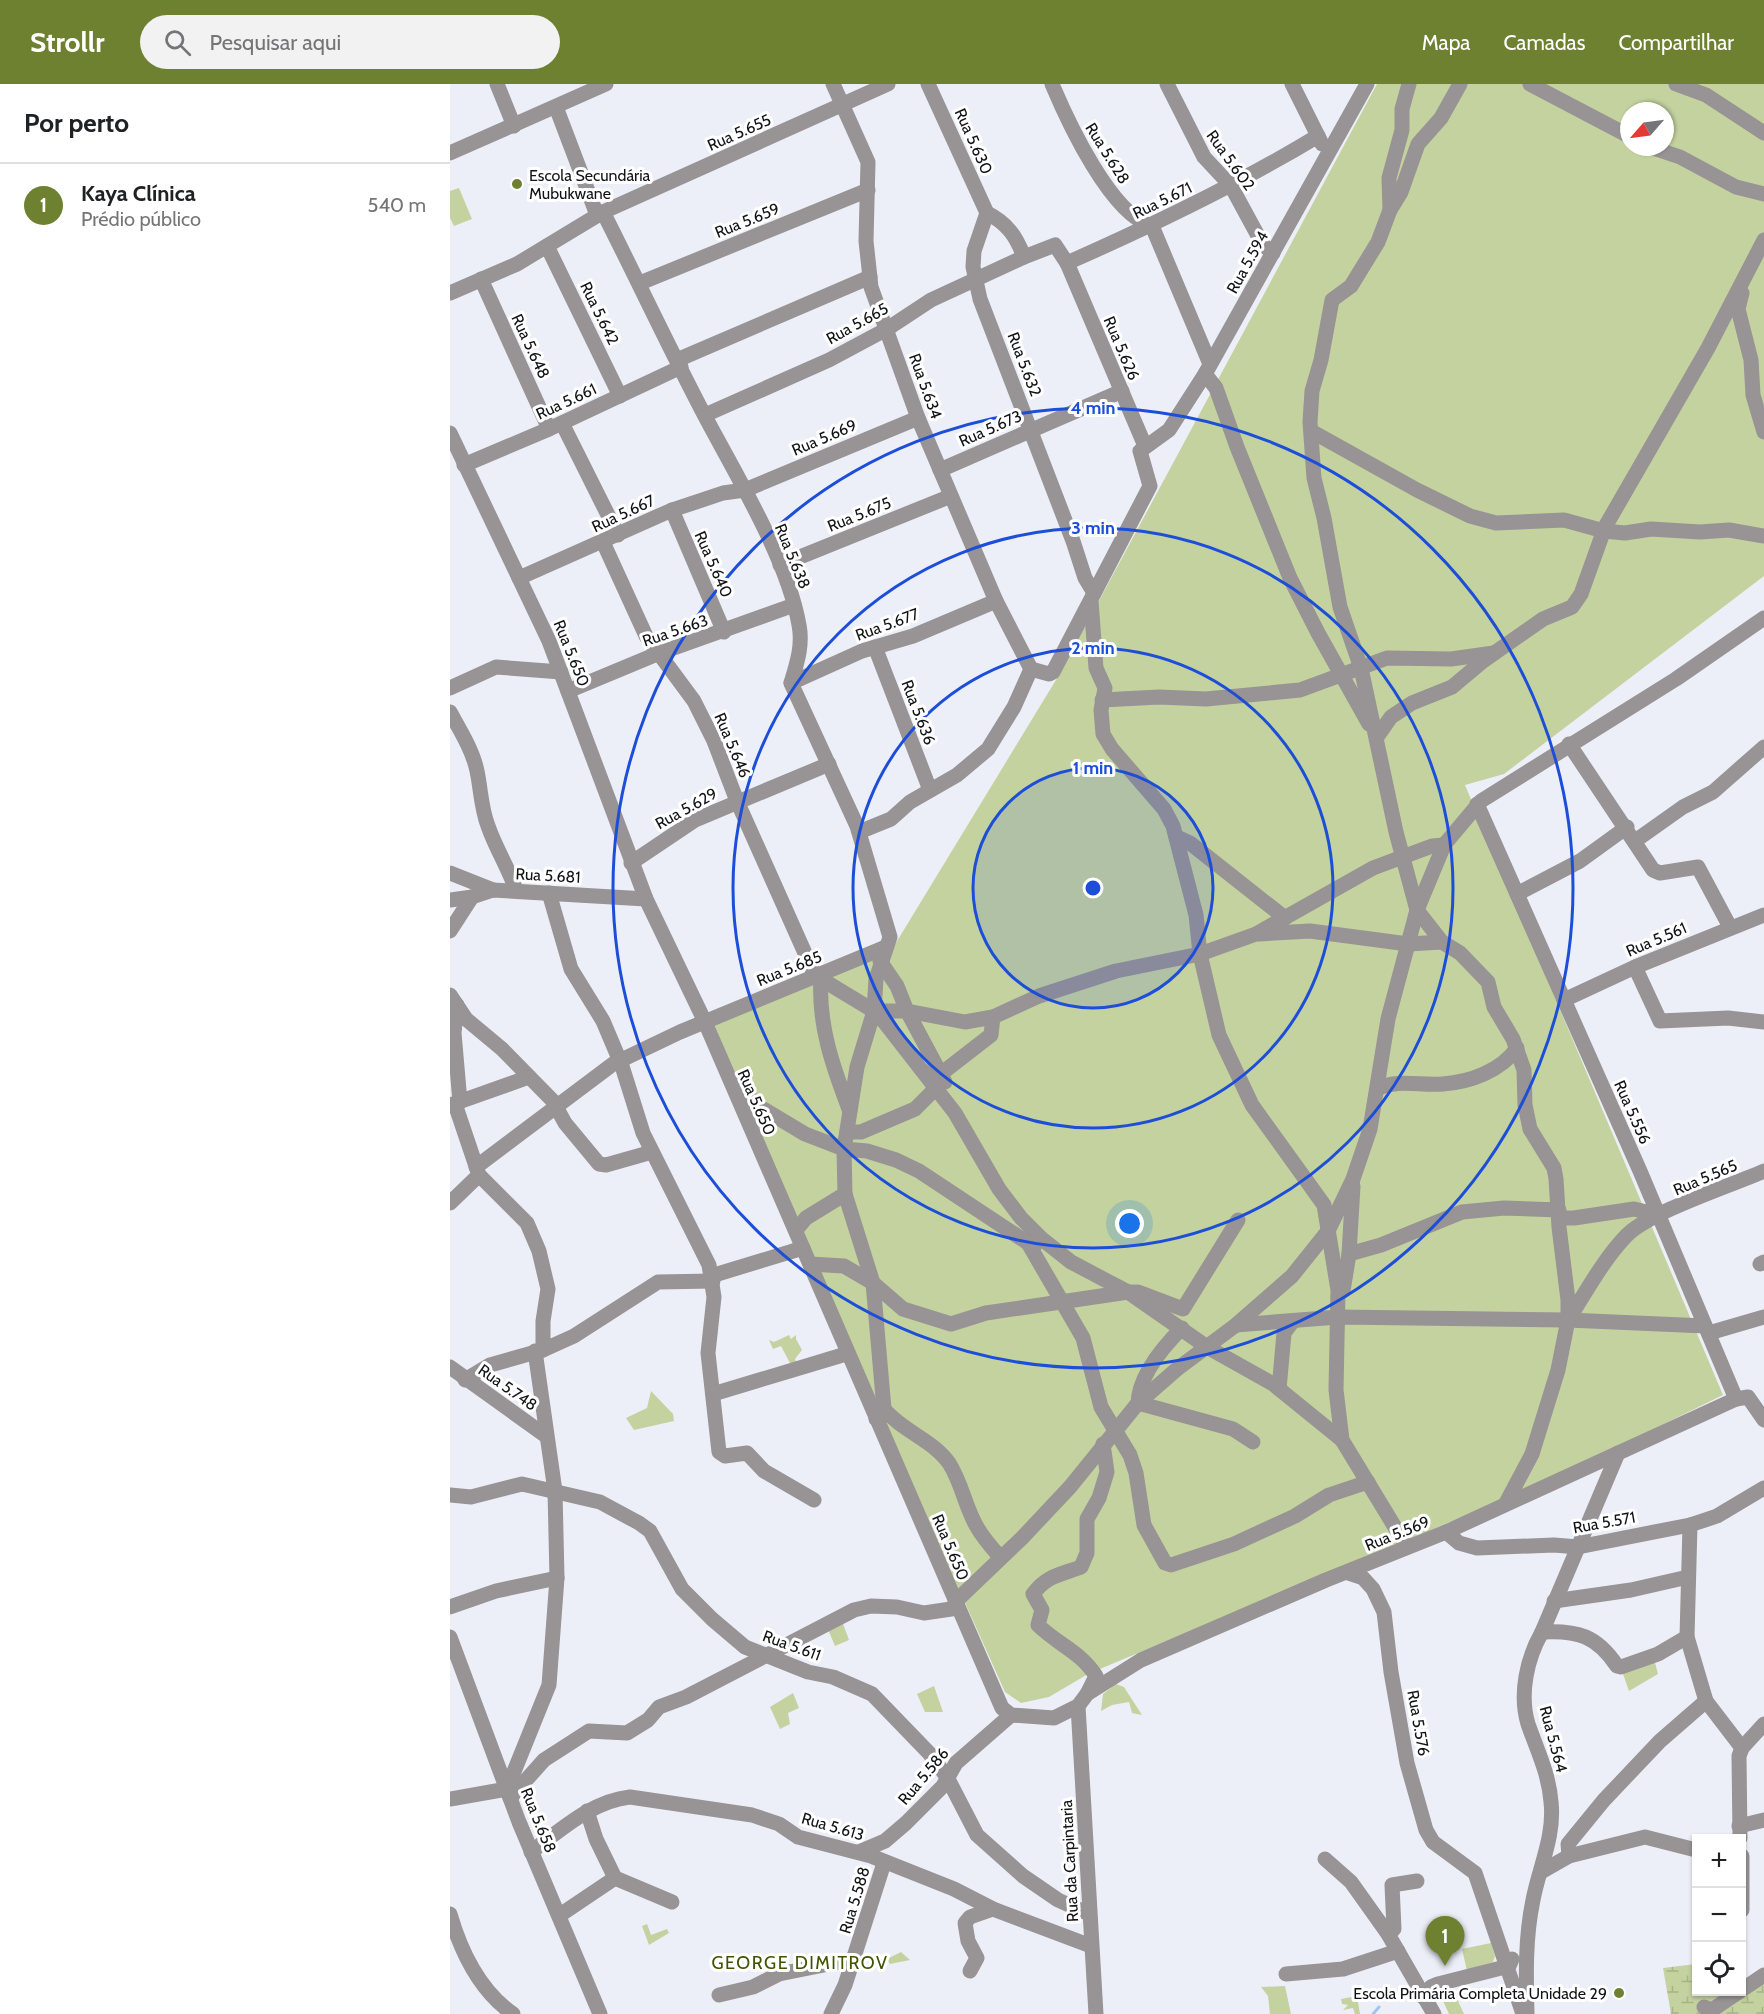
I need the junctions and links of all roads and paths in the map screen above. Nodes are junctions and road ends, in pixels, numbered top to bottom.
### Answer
1 (497, 84) edge
2 (606, 84) edge
3 (833, 84) edge
4 (888, 84) edge
5 (928, 84) edge
6 (1167, 84) edge
7 (1292, 84) edge
8 (1367, 84) edge
9 (1409, 84) edge
10 (1460, 84) edge
11 (1530, 84) edge
12 (1676, 84) edge
13 (1054, 85) edge
14 (842, 106) junction
15 (556, 107) junction
16 (514, 126) junction
17 (1620, 131) edge
18 (1764, 133) edge
19 (1318, 136) junction
20 (450, 153) edge
21 (1327, 155) junction
22 (1674, 156) edge
23 (1231, 186) junction
24 (868, 190) junction
25 (1764, 194) edge
26 (1390, 210) junction
27 (600, 213) junction
28 (987, 213) junction
29 (1152, 226) junction
30 (1764, 240) edge
31 (547, 246) junction
32 (1273, 253) junction
33 (1024, 257) junction
34 (1067, 263) junction
35 (1751, 266) junction
36 (870, 278) junction
37 (978, 278) junction
38 (481, 279) junction
39 (639, 284) junction
40 (450, 292) edge
41 (887, 329) junction
42 (679, 364) junction
43 (1208, 369) junction
44 (1122, 391) junction
45 (620, 396) junction
46 (705, 415) junction
47 (918, 418) junction
48 (556, 426) junction
49 (1030, 429) junction
50 (1311, 431) junction
51 (1764, 432) edge
52 (450, 433) edge
53 (1145, 446) junction
54 (464, 465) junction
55 (940, 470) junction
56 (745, 490) junction
57 (951, 496) junction
58 (672, 510) junction
59 (1604, 531) junction
60 (618, 535) junction
61 (1764, 536) edge
62 (603, 542) junction
63 (780, 565) junction
64 (519, 578) junction
65 (1092, 597) junction
66 (996, 601) junction
67 (794, 605) junction
68 (1764, 618) edge
69 (724, 632) junction
70 (875, 647) junction
71 (1497, 652) junction
72 (657, 654) junction
73 (1361, 668) junction
74 (1030, 669) junction
75 (561, 672) junction
76 (1341, 674) junction
77 (790, 683) junction
78 (450, 688) edge
79 (568, 691) junction
80 (1102, 699) junction
81 (450, 712) edge
82 (1377, 737) junction
83 (1569, 744) junction
84 (1764, 747) edge
85 (829, 764) junction
86 (930, 790) junction
87 (737, 801) junction
88 (1477, 804) junction
89 (859, 832) junction
90 (1631, 834) junction
91 (1177, 837) junction
92 (1444, 845) junction
93 (1403, 856) junction
94 (631, 863) junction
95 (450, 873) edge
96 (493, 890) junction
97 (516, 891) junction
98 (549, 892) junction
99 (1517, 894) junction
100 (471, 897) junction
101 (646, 899) junction
102 (450, 900) edge
103 (1417, 910) junction
104 (1764, 915) edge
105 (1285, 918) junction
106 (1730, 927) junction
107 (450, 931) edge
108 (1256, 934) junction
109 (1442, 942) junction
110 (1408, 944) junction
111 (885, 948) junction
112 (1200, 954) junction
113 (1635, 967) junction
114 (817, 976) junction
115 (453, 1000) edge
116 (1564, 1000) junction
117 (874, 1011) junction
118 (907, 1011) junction
119 (993, 1017) junction
120 (705, 1022) junction
121 (1764, 1022) edge
122 (1517, 1048) junction
123 (620, 1061) junction
124 (529, 1077) junction
125 (726, 1077) junction
126 (939, 1080) junction
127 (1378, 1088) junction
128 (455, 1104) edge
129 (556, 1107) junction
130 (760, 1107) junction
131 (849, 1109) junction
132 (745, 1119) junction
133 (848, 1132) junction
134 (844, 1149) junction
135 (652, 1152) junction
136 (478, 1171) junction
137 (1764, 1171) edge
138 (1353, 1179) junction
139 (845, 1194) junction
140 (450, 1203) edge
141 (1559, 1214) junction
142 (1659, 1215) junction
143 (1238, 1220) dead end
144 (796, 1230) junction
145 (1328, 1231) junction
146 (1028, 1243) junction
147 (803, 1248) junction
148 (863, 1248) junction
149 (1060, 1253) junction
150 (1349, 1254) junction
151 (810, 1264) junction
152 (844, 1266) junction
153 (712, 1279) junction
154 (873, 1283) junction
155 (1128, 1292) junction
156 (1061, 1300) junction
157 (1338, 1317) junction
158 (1764, 1317) edge
159 (1293, 1320) junction
160 (1568, 1320) junction
161 (1236, 1325) junction
162 (1182, 1328) junction
163 (1707, 1330) junction
164 (1208, 1347) junction
165 (539, 1351) junction
166 (846, 1354) junction
167 (450, 1367) edge
168 (465, 1380) junction
169 (1279, 1389) junction
170 (713, 1394) junction
171 (1736, 1399) junction
172 (1138, 1403) junction
173 (880, 1414) junction
174 (1764, 1420) edge
175 (1114, 1432) junction
176 (546, 1436) junction
177 (1342, 1440) junction
178 (1253, 1442) dead end
179 (1103, 1444) junction
180 (1618, 1453) junction
181 (1368, 1482) junction
182 (1764, 1488) edge
183 (555, 1491) junction
184 (450, 1495) edge
185 (814, 1500) dead end
186 (1506, 1503) junction
187 (1690, 1525) junction
188 (1446, 1532) junction
189 (1407, 1547) junction
190 (1578, 1547) junction
191 (1000, 1557) junction
192 (1348, 1573) junction
193 (1688, 1577) junction
194 (557, 1578) junction
195 (1554, 1601) junction
196 (956, 1605) junction
197 (450, 1607) edge
198 (1542, 1632) junction
199 (1687, 1636) junction
200 (450, 1637) edge
201 (765, 1656) junction
202 (1083, 1700) junction
203 (1706, 1701) junction
204 (1011, 1715) junction
205 (1764, 1724) edge
206 (1742, 1748) junction
207 (947, 1777) junction
208 (509, 1793) junction
209 (450, 1799) edge
210 (587, 1811) junction
211 (1764, 1820) edge
212 (1737, 1834) edge
213 (1692, 1849) edge
214 (531, 1852) junction
215 (859, 1852) junction
216 (1569, 1856) junction
217 (1325, 1859) dead end
218 (884, 1863) junction
219 (1541, 1872) junction
220 (615, 1878) junction
221 (1417, 1881) dead end
222 (672, 1902) dead end
223 (993, 1909) junction
224 (450, 1914) edge
225 (1089, 1914) junction
226 (560, 1915) junction
227 (453, 1934) edge
228 (1388, 1934) junction
229 (1091, 1946) junction
230 (1526, 1946) junction
231 (1398, 1951) junction
232 (854, 1959) junction
233 (1509, 1966) junction
234 (970, 1971) dead end
235 (1286, 1974) dead end
236 (1764, 1975) edge
237 (719, 1995) dead end
238 (1424, 1998) junction
239 (1703, 2004) edge
240 (513, 2014) edge
241 (600, 2014) edge
242 (831, 2014) edge
243 (1096, 2014) edge
244 (1434, 2014) edge
245 (1525, 2014) edge

1 - 16 street
2 - 15 street
3 - 14 street, Rua 5.634
4 - 14 street, Rua 5.655
5 - 28 street, Rua 5.630
6 - 23 street, Rua 5.602
7 - 19 street
8 - 21 street, Rua 5.594
9 - 26 street
10 - 26 street
11 - 17 street
12 - 18 street
13 - 29 street, Rua 5.628
14 - 24 street, Rua 5.634
14 - 27 street, Rua 5.655
15 - 16 street
15 - 27 street, Rua 5.638
16 - 20 street
19 - 21 street
19 - 23 street, Rua 5.671
21 - 32 street, Rua 5.594
22 - 25 street
23 - 29 street, Rua 5.671
23 - 32 street, Rua 5.602
24 - 36 street, Rua 5.634
24 - 39 street, Rua 5.659
26 - 50 street
27 - 31 street, Rua 5.655
27 - 39 street, Rua 5.638
28 - 33 street
28 - 37 street, Rua 5.632
29 - 34 street, Rua 5.671
29 - 43 street
30 - 35 street
31 - 38 street, Rua 5.655
31 - 45 street, Rua 5.642
32 - 43 street, Rua 5.594
33 - 34 street
33 - 37 street, Rua 5.665
34 - 44 street, Rua 5.626
35 - 51 street
35 - 59 street
36 - 41 street, Rua 5.634
36 - 42 street, Rua 5.661
37 - 41 street, Rua 5.665
37 - 49 street, Rua 5.632
38 - 40 street, Rua 5.655
38 - 48 street, Rua 5.648
39 - 42 street, Rua 5.638
41 - 46 street, Rua 5.665
41 - 47 street, Rua 5.634
42 - 45 street, Rua 5.661
42 - 46 street, Rua 5.638
43 - 53 street, Rua 5.594
43 - 76 street
44 - 49 street, Rua 5.673
44 - 53 street, Rua 5.626
45 - 48 street, Rua 5.661
46 - 56 street, Rua 5.638
47 - 55 street, Rua 5.634
47 - 56 street, Rua 5.669
48 - 54 street, Rua 5.661
48 - 60 street
49 - 55 street, Rua 5.673
49 - 65 street, Rua 5.632
50 - 59 street
50 - 73 street
52 - 54 street, Rua 5.650
53 - 65 street
54 - 64 street, Rua 5.650
55 - 57 street, Rua 5.634
56 - 58 street, Rua 5.667
56 - 63 street, Rua 5.638
57 - 63 street, Rua 5.675
57 - 66 street, Rua 5.634
58 - 60 street, Rua 5.667
58 - 69 street, Rua 5.640
59 - 61 street
59 - 71 street
60 - 62 street, Rua 5.667
62 - 64 street, Rua 5.667
62 - 72 street, Rua 5.646
63 - 67 street, Rua 5.638
64 - 75 street, Rua 5.650
65 - 74 street
65 - 80 street
66 - 70 street, Rua 5.677
66 - 74 street, Rua 5.634
67 - 69 street, Rua 5.663
67 - 77 street, Rua 5.638
68 - 83 street
69 - 72 street, Rua 5.663
70 - 77 street, Rua 5.677
70 - 86 street, Rua 5.636
71 - 73 street
71 - 82 street
72 - 79 street, Rua 5.663
72 - 87 street, Rua 5.646
73 - 76 street
73 - 82 street
74 - 86 street
75 - 78 street
75 - 79 street, Rua 5.650
76 - 80 street
76 - 82 street
77 - 85 street
79 - 94 street, Rua 5.650
80 - 91 street
81 - 97 street
82 - 93 street
83 - 88 street
83 - 90 street
84 - 90 street
85 - 87 street, Rua 5.629
85 - 89 street
86 - 89 street
87 - 94 street, Rua 5.629
87 - 114 street, Rua 5.646
88 - 92 street
88 - 99 street, Rua 5.556
89 - 111 street
90 - 99 street
90 - 106 street
91 - 105 street
91 - 112 street
92 - 93 street
92 - 103 street
93 - 103 street
93 - 105 street
94 - 101 street, Rua 5.650
95 - 96 street
96 - 97 street, Rua 5.681
96 - 100 street, Rua 5.681
97 - 98 street, Rua 5.681
98 - 101 street, Rua 5.681
98 - 123 street
99 - 116 street, Rua 5.556
100 - 102 street, Rua 5.681
100 - 107 street
101 - 120 street, Rua 5.650
103 - 109 street
103 - 110 street
104 - 106 street, Rua 5.561
105 - 108 street
106 - 113 street, Rua 5.561
108 - 110 street
108 - 112 street
109 - 110 street
109 - 122 street
110 - 127 street
111 - 114 street, Rua 5.685
111 - 117 street
111 - 118 street
112 - 119 street
112 - 145 street
113 - 116 street, Rua 5.561
113 - 121 street
114 - 117 street
114 - 120 street, Rua 5.685
114 - 131 street
115 - 124 street
115 - 128 street
116 - 142 street, Rua 5.556
117 - 118 street
117 - 126 street
117 - 131 street
118 - 119 street
118 - 126 street
119 - 126 street
120 - 123 street, Rua 5.685
120 - 125 street, Rua 5.650
122 - 127 street
122 - 141 street
123 - 129 street, Rua 5.685
123 - 135 street
124 - 128 street
124 - 129 street
125 - 130 street
125 - 132 street, Rua 5.650
126 - 133 street
126 - 149 street
127 - 138 street
128 - 136 street
129 - 135 street
129 - 136 street, Rua 5.685
130 - 132 street
130 - 134 street
131 - 133 street
132 - 144 street, Rua 5.650
133 - 134 street
134 - 139 street
134 - 146 street
135 - 153 street
136 - 140 street, Rua 5.685
136 - 165 street
137 - 142 street, Rua 5.565
138 - 145 street
138 - 150 street
139 - 144 street
139 - 148 street
141 - 142 street
141 - 150 street
141 - 160 street
142 - 160 street, Rua 5.565
142 - 163 street, Rua 5.556
143 - 155 street
144 - 147 street, Rua 5.650
145 - 157 street
145 - 161 street
146 - 149 street
146 - 156 street
147 - 151 street, Rua 5.650
147 - 153 street
148 - 152 street
148 - 154 street
149 - 155 street
150 - 157 street
151 - 152 street
151 - 166 street, Rua 5.650
152 - 154 street
153 - 165 street
153 - 170 street
154 - 156 street
154 - 173 street
155 - 156 street
155 - 162 street
156 - 175 street
157 - 159 street
157 - 160 street
157 - 177 street
158 - 163 street
159 - 161 street
159 - 169 street
160 - 163 street
160 - 186 street
161 - 164 street
162 - 164 street
162 - 172 street
163 - 171 street, Rua 5.556
164 - 169 street
164 - 172 street
165 - 168 street
165 - 176 street
166 - 170 street
166 - 173 street, Rua 5.650
167 - 168 street, Rua 5.748
168 - 176 street, Rua 5.748
169 - 177 street
170 - 185 street
171 - 174 street
171 - 180 street, Rua 5.569
172 - 175 street
172 - 178 street
173 - 191 street
173 - 196 street, Rua 5.650
175 - 179 street
175 - 181 street
176 - 183 street
177 - 181 street
179 - 191 street
179 - 202 street, Rua da Carpintaria
180 - 186 street, Rua 5.569
180 - 190 street, Rua 5.564
181 - 189 street
182 - 187 street, Rua 5.571
183 - 184 street, Rua 5.611
183 - 194 street
183 - 201 street, Rua 5.611
186 - 188 street, Rua 5.569
187 - 190 street, Rua 5.571
187 - 193 street
188 - 189 street, Rua 5.569
188 - 190 street, Rua 5.571
189 - 192 street, Rua 5.569
190 - 195 street, Rua 5.564
191 - 196 street
192 - 202 street, Rua 5.569
192 - 233 street, Rua 5.576
193 - 195 street
193 - 199 street
194 - 197 street
194 - 208 street
195 - 198 street, Rua 5.564
196 - 201 street
196 - 204 street, Rua 5.650
198 - 199 street
198 - 219 street, Rua 5.564
199 - 203 street
200 - 208 street, Rua 5.658
201 - 207 street, Rua 5.611
201 - 208 street
202 - 204 street
202 - 225 street, Rua da Carpintaria
203 - 206 street
203 - 216 street
204 - 207 street, Rua 5.586
205 - 206 street
206 - 212 street
207 - 215 street, Rua 5.586
207 - 225 street, Rua 5.611
208 - 209 street
208 - 214 street, Rua 5.658
210 - 214 street, Rua 5.613
210 - 215 street, Rua 5.613
210 - 220 street
211 - 212 street
213 - 216 street
214 - 226 street, Rua 5.658
215 - 218 street, Rua 5.613
216 - 219 street
217 - 228 street
218 - 223 street, Rua 5.613
218 - 232 street, Rua 5.588
219 - 230 street, Rua 5.564
220 - 222 street
220 - 226 street
221 - 228 street
223 - 229 street, Rua 5.613
223 - 234 street
224 - 227 street
225 - 229 street, Rua da Carpintaria
226 - 241 street, Rua 5.658
227 - 240 street
228 - 231 street
229 - 243 street, Rua da Carpintaria
230 - 233 street
230 - 245 street, Rua 5.564
231 - 235 street
231 - 238 street
232 - 237 street
232 - 242 street, Rua 5.588
233 - 238 street
233 - 245 street
236 - 239 street
238 - 244 street

